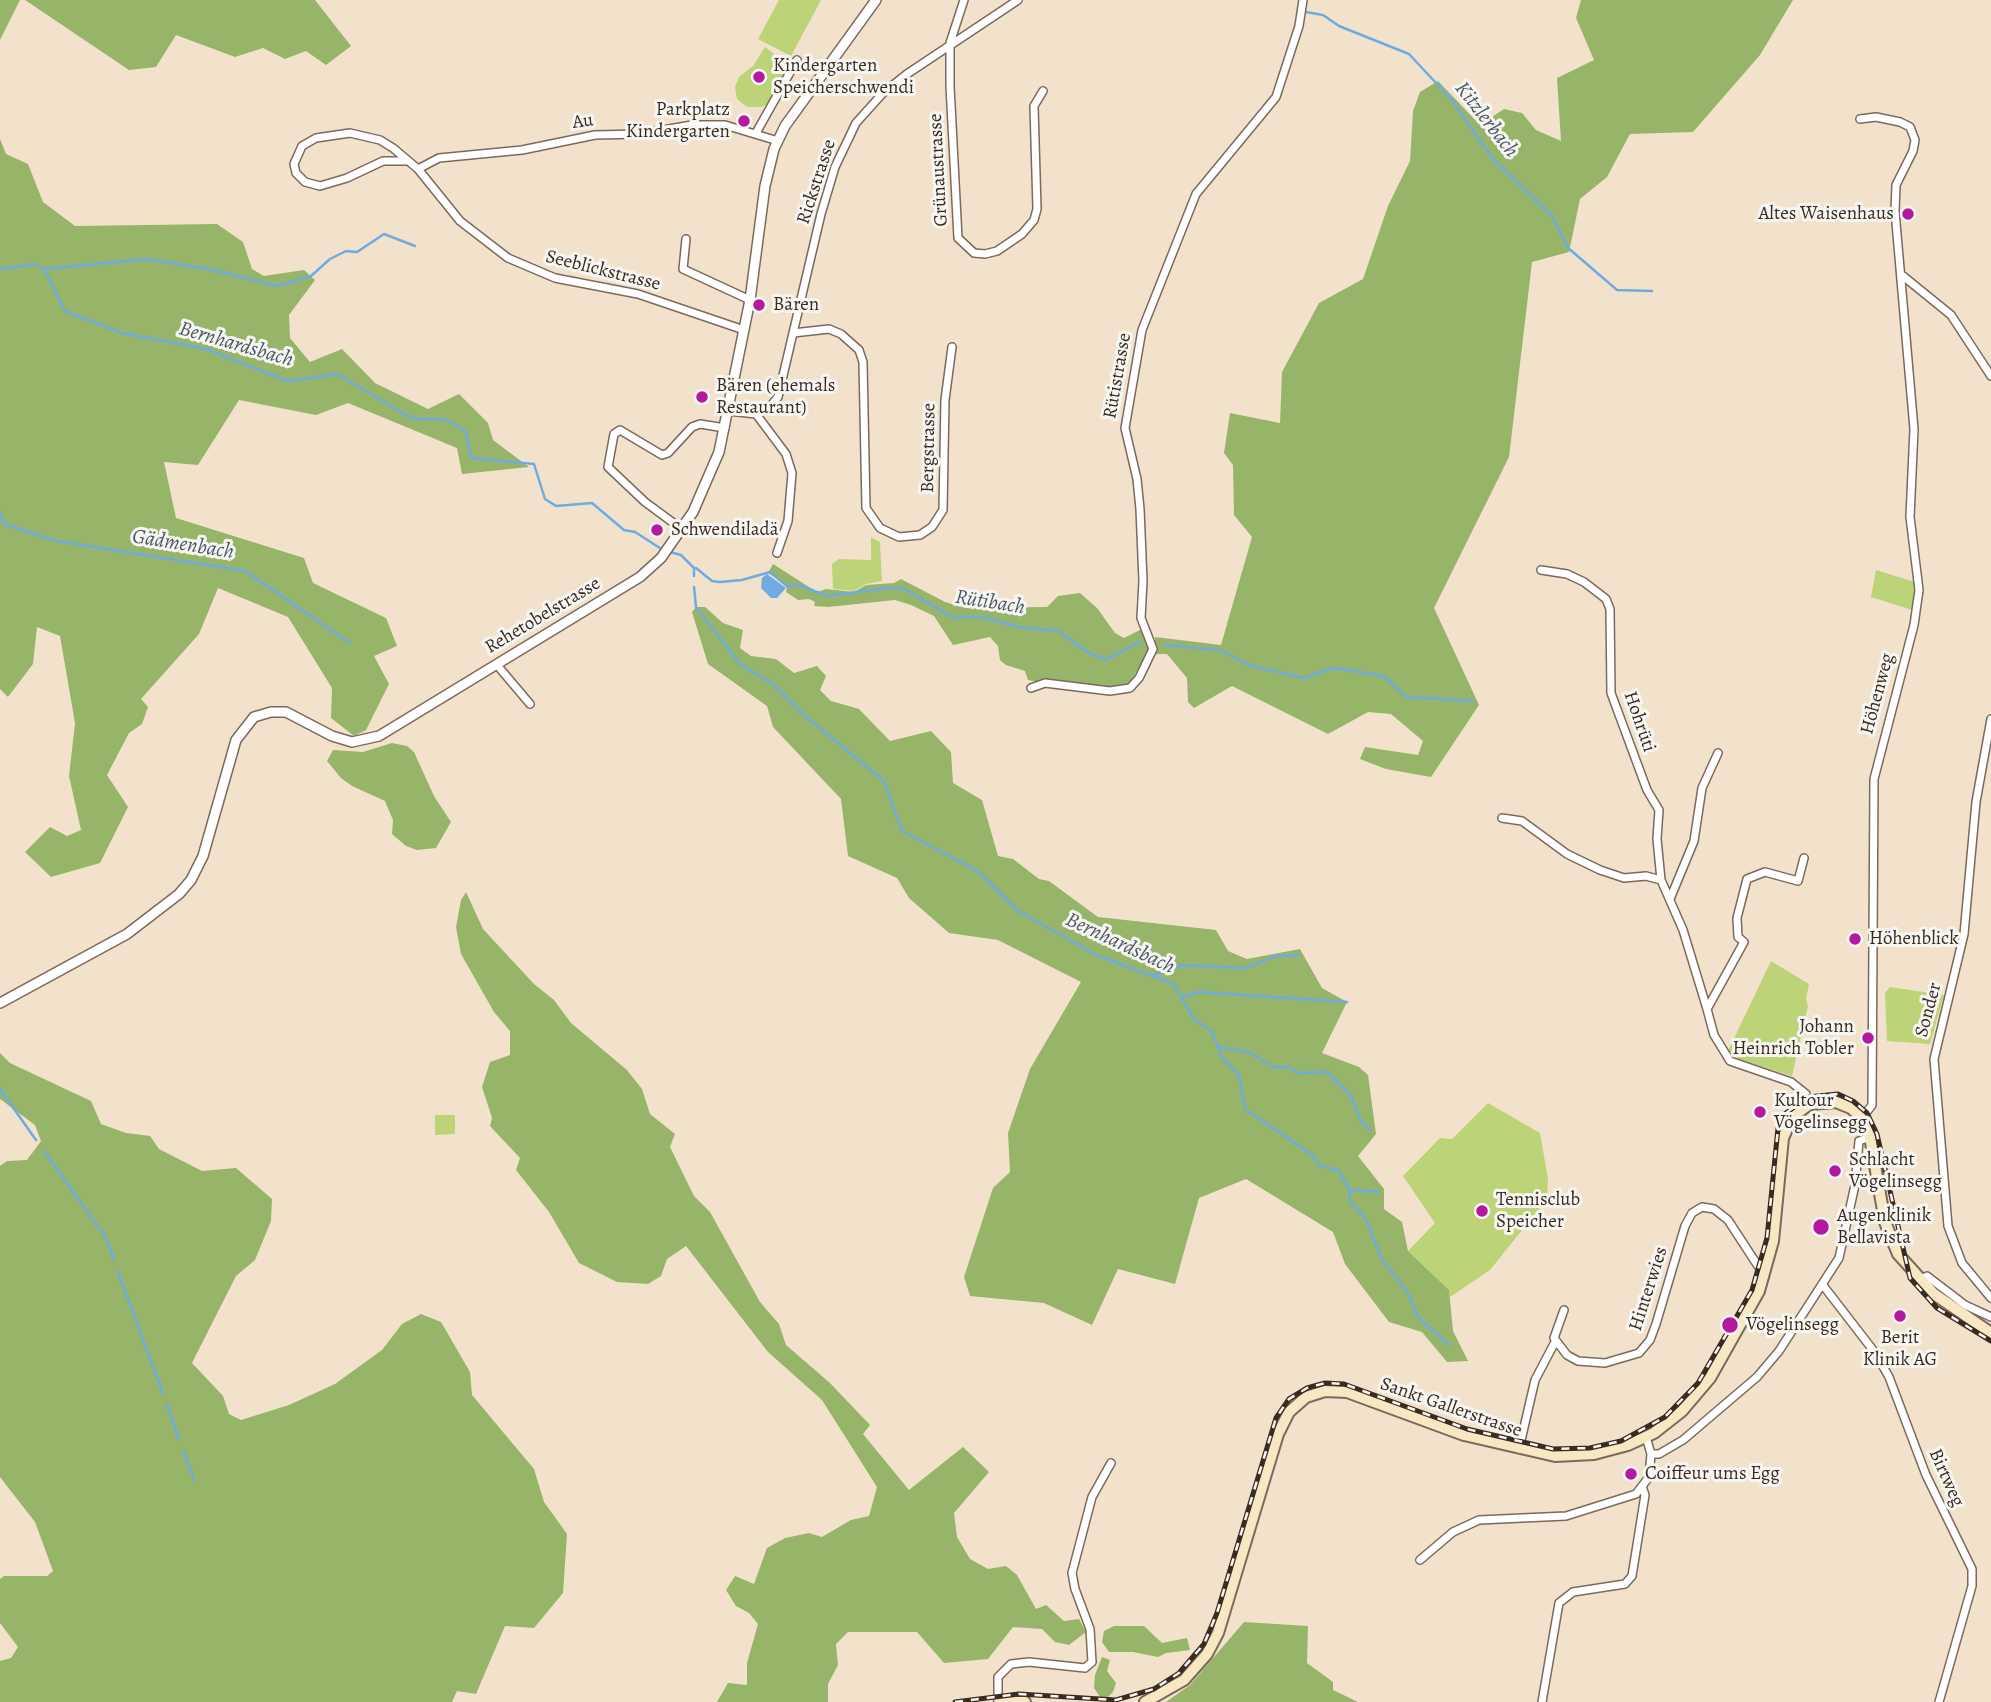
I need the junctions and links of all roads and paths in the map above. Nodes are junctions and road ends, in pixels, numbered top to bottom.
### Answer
1 (876, 0) edge
2 (964, 0) edge
3 (1018, 0) edge
4 (1303, 0) edge
5 (950, 43) junction
6 (797, 60) dead end
7 (1043, 91) dead end
8 (1860, 119) dead end
9 (756, 134) junction
10 (778, 141) junction
11 (408, 161) junction
12 (418, 169) junction
13 (686, 239) dead end
14 (1903, 276) junction
15 (750, 300) junction
16 (744, 330) junction
17 (793, 333) junction
18 (952, 347) dead end
19 (1991, 376) edge
20 (729, 411) junction
21 (755, 414) junction
22 (725, 428) junction
23 (683, 530) junction
24 (777, 553) dead end
25 (1541, 570) dead end
26 (497, 665) junction
27 (1031, 688) dead end
28 (530, 704) dead end
29 (1991, 719) edge
30 (1718, 753) dead end
31 (1502, 818) dead end
32 (1804, 858) dead end
33 (1661, 880) junction
34 (1670, 900) junction
35 (0, 1003) edge
36 (1707, 1009) junction
37 (1810, 1104) junction
38 (1861, 1118) junction
39 (1870, 1138) junction
40 (1766, 1269) junction
41 (1920, 1280) junction
42 (1822, 1284) junction
43 (1991, 1298) edge
44 (1564, 1310) dead end
45 (1991, 1317) edge
46 (1991, 1333) edge
47 (1555, 1342) junction
48 (1646, 1437) junction
49 (1519, 1450) junction
50 (1651, 1454) junction
51 (1111, 1463) dead end
52 (1643, 1489) junction
53 (1420, 1560) dead end
54 (999, 1702) edge
55 (1025, 1702) edge
56 (1145, 1702) edge
57 (1542, 1702) edge
58 (1939, 1702) edge

1 - 10 street, Rehetobelstrasse
2 - 5 street
3 - 5 street, Rickstrasse
4 - 27 street, Rütistrasse
5 - 7 street, Grünaustrasse
5 - 17 street, Rickstrasse
6 - 9 street
8 - 14 street, Höhenweg
9 - 10 street, Au
9 - 12 street, Au
10 - 15 street, Rehetobelstrasse
11 - 11 street, Seeblickstrasse
11 - 12 street, Seeblickstrasse
12 - 16 street, Seeblickstrasse
13 - 15 street
14 - 19 street
14 - 38 street, Höhenweg
15 - 16 street, Rehetobelstrasse
16 - 20 street, Rehetobelstrasse
17 - 18 street, Bergstrasse
17 - 21 street, Rickstrasse
20 - 21 street
20 - 22 street, Rehetobelstrasse
21 - 24 street
22 - 23 street, Rehetobelstrasse
22 - 23 street
23 - 26 street, Rehetobelstrasse
25 - 33 street, Hohrüti
26 - 28 street
26 - 35 street, Rehetobelstrasse
29 - 43 street, Sonder
30 - 34 street
31 - 33 street
32 - 36 street
33 - 34 street, Hohrüti
34 - 36 street, Hohrüti
36 - 37 street, Hohrüti
37 - 38 main road
37 - 40 main road, Sankt Gallerstrasse
38 - 39 main road
39 - 41 main road
39 - 42 street
40 - 47 street, Hinterwies
40 - 48 main road, Sankt Gallerstrasse
41 - 45 street
41 - 46 main road
42 - 50 street
42 - 58 street, Birtweg
44 - 47 street
47 - 49 street
48 - 49 main road, Sankt Gallerstrasse
48 - 50 street
49 - 56 main road, Sankt Gallerstrasse
50 - 52 street
51 - 54 street
52 - 53 street
52 - 57 street
54 - 55 main road

